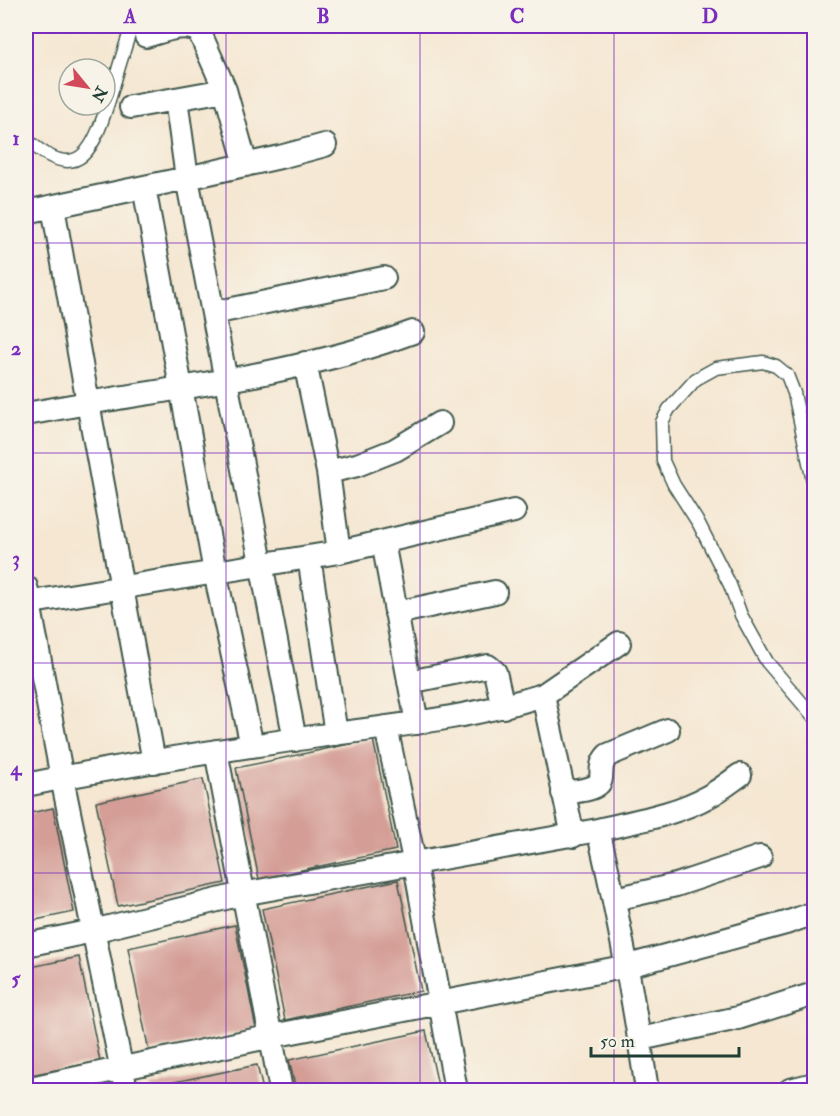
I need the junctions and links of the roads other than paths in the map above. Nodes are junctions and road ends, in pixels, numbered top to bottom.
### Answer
1 (139, 31) edge
2 (225, 90) junction
3 (176, 99) junction
4 (131, 107) dead end
5 (26, 139) edge
6 (325, 145) dead end
7 (246, 165) junction
8 (187, 178) junction
9 (144, 187) junction
10 (53, 207) junction
11 (26, 212) edge
12 (384, 278) dead end
13 (213, 313) junction
14 (413, 332) dead end
15 (305, 363) junction
16 (227, 380) junction
17 (182, 387) junction
18 (88, 403) junction
19 (26, 414) edge
20 (440, 423) dead end
21 (328, 472) junction
22 (814, 486) edge
23 (514, 511) dead end
24 (383, 542) junction
25 (339, 552) junction
26 (309, 557) junction
27 (261, 564) junction
28 (215, 572) junction
29 (122, 587) junction
30 (495, 592) dead end
31 (26, 598) edge
32 (396, 613) junction
33 (619, 643) dead end
34 (409, 682) junction
35 (543, 695) junction
36 (503, 707) junction
37 (814, 717) edge
38 (417, 723) junction
39 (386, 727) junction
40 (668, 730) dead end
41 (336, 734) junction
42 (295, 740) junction
43 (252, 746) junction
44 (216, 751) junction
45 (154, 762) junction
46 (740, 776) dead end
47 (62, 778) junction
48 (26, 785) edge
49 (564, 793) junction
50 (598, 830) junction
51 (573, 836) junction
52 (759, 857) dead end
53 (415, 865) junction
54 (242, 894) junction
55 (615, 899) junction
56 (814, 913) edge
57 (93, 931) junction
58 (26, 945) edge
59 (628, 966) junction
60 (814, 994) edge
61 (441, 1004) junction
62 (272, 1036) junction
63 (640, 1039) junction
64 (124, 1080) edge
65 (26, 1089) edge
66 (281, 1090) edge
67 (456, 1090) edge
68 (647, 1090) edge

1 - 2 street
1 - 5 lane
2 - 3 street
2 - 7 street
3 - 4 street
3 - 8 street
6 - 7 street
7 - 8 street
8 - 9 street
8 - 13 street
9 - 10 street
9 - 17 street
10 - 11 street
10 - 18 street
12 - 13 street
13 - 16 street
14 - 15 street
15 - 16 street
15 - 21 street
16 - 17 street
16 - 27 street
17 - 18 street
17 - 28 street
18 - 19 street
18 - 29 street
20 - 21 street
21 - 25 street
22 - 37 lane
23 - 24 street
24 - 25 street
24 - 32 street
25 - 26 street
26 - 27 street
26 - 41 street
27 - 28 street
27 - 42 street
28 - 29 street
28 - 43 street
29 - 31 street
29 - 45 street
30 - 32 street
31 - 47 street
32 - 34 street
33 - 35 street
34 - 36 street
34 - 38 street
35 - 36 street
35 - 49 street
36 - 38 street
38 - 39 street
39 - 41 street
39 - 53 street
40 - 49 street
41 - 42 street
42 - 43 street
43 - 44 street
44 - 45 street
44 - 54 street
45 - 47 street
46 - 50 street
47 - 48 street
47 - 57 street
49 - 51 street
50 - 51 street
50 - 55 street
51 - 53 street
52 - 55 street
53 - 54 street
53 - 61 street
54 - 57 street
54 - 62 street
55 - 59 street
56 - 59 street
57 - 58 street
57 - 64 street
59 - 61 street
59 - 63 street
60 - 63 street
61 - 62 street
61 - 67 street
62 - 64 street
62 - 66 street
63 - 68 street
64 - 65 street

